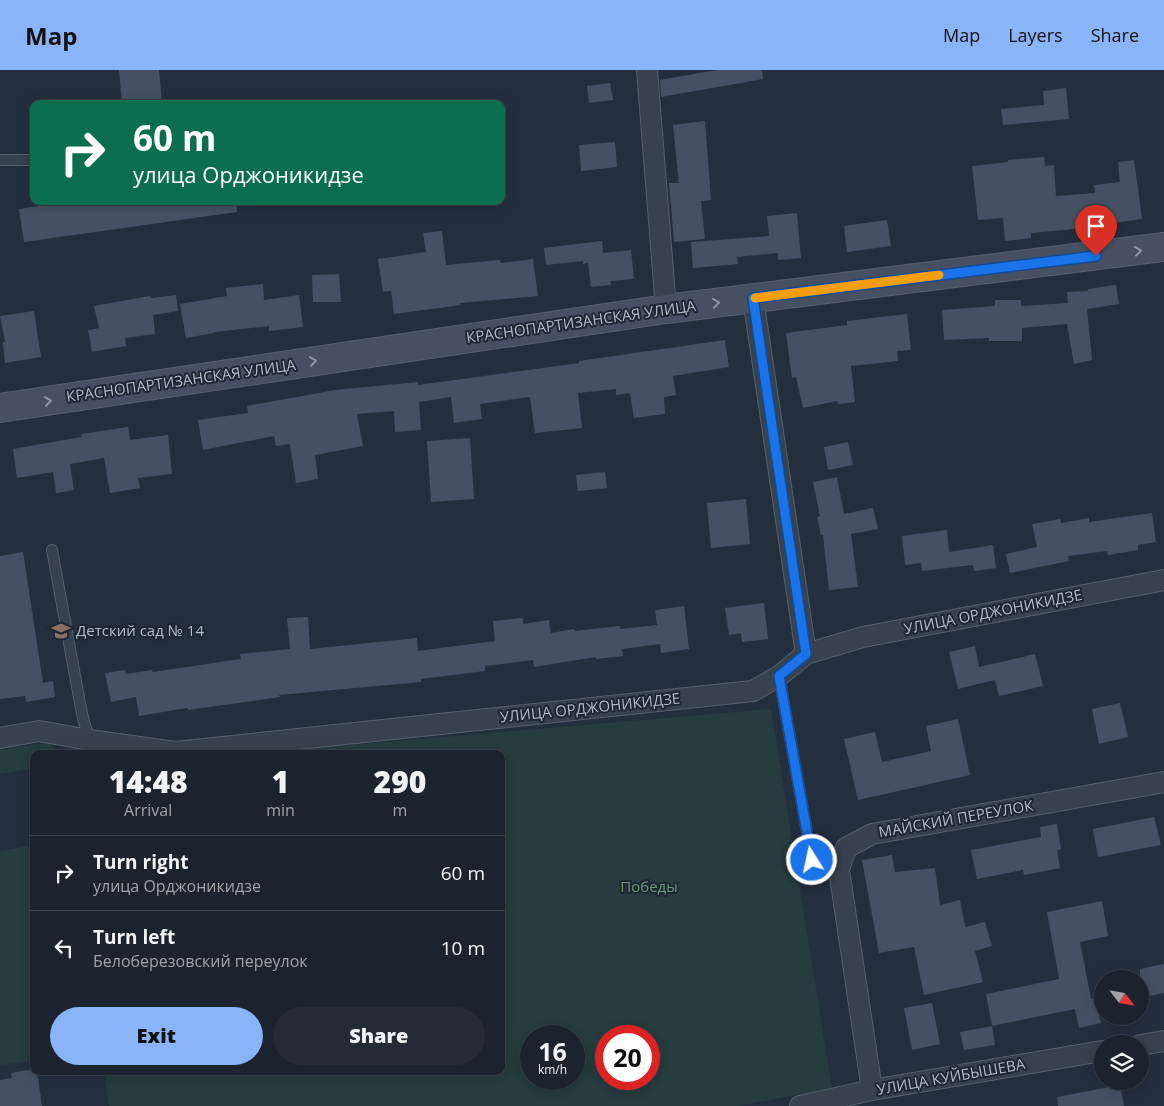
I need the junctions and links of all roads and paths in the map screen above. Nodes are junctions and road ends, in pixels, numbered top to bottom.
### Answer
1 (647, 70) edge
2 (0, 160) edge
3 (30, 160) edge
4 (1164, 247) edge
5 (753, 298) junction
6 (666, 309) junction
7 (0, 408) edge
8 (52, 550) dead end
9 (1164, 580) edge
10 (806, 654) junction
11 (779, 676) junction
12 (0, 738) edge
13 (89, 740) junction
14 (161, 750) edge
15 (194, 750) edge
16 (1164, 782) edge
17 (812, 860) dead end
18 (1164, 1041) edge
19 (1149, 1044) edge
20 (1094, 1053) edge
21 (872, 1090) junction
22 (800, 1106) edge

1 - 6 street
2 - 3 lane
5 -> 4 street, КРАСНОПАРТИЗАНСКАЯ УЛИЦА
6 -> 5 street, КРАСНОПАРТИЗАНСКАЯ УЛИЦА
5 - 10 street
7 -> 6 street, КРАСНОПАРТИЗАНСКАЯ УЛИЦА
8 - 13 lane
9 - 10 street, УЛИЦА ОРДЖОНИКИДЗЕ
10 - 11 street, УЛИЦА ОРДЖОНИКИДЗЕ
11 - 15 street, УЛИЦА ОРДЖОНИКИДЗЕ
11 - 17 lane
12 - 13 street, УЛИЦА ОРДЖОНИКИДЗЕ
13 - 14 street, УЛИЦА ОРДЖОНИКИДЗЕ
16 - 21 street, МАЙСКИЙ ПЕРЕУЛОК
18 - 19 street
20 - 21 street, УЛИЦА КУЙБЫШЕВА
21 - 22 street, УЛИЦА КУЙБЫШЕВА

